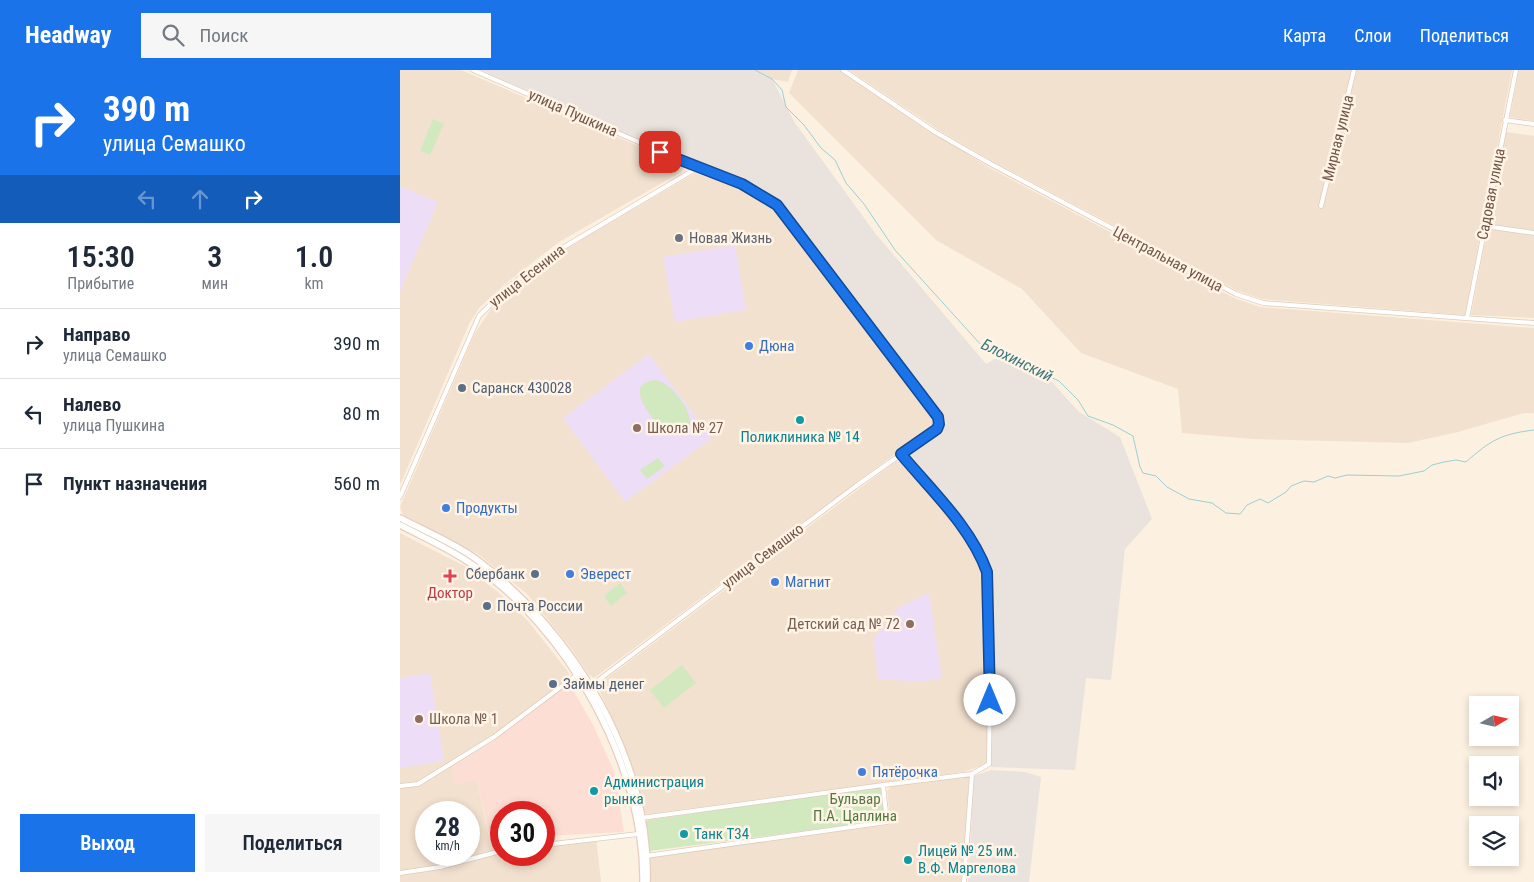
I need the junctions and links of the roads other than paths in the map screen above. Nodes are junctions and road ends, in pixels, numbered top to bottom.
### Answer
1 (473, 70) edge
2 (843, 70) edge
3 (1354, 70) edge
4 (1516, 70) edge
5 (1505, 120) junction
6 (1534, 124) edge
7 (697, 168) junction
8 (1321, 206) dead end
9 (1485, 226) junction
10 (1534, 233) edge
11 (1467, 318) junction
12 (1534, 323) edge
13 (939, 424) joint
14 (901, 454) junction
15 (400, 497) edge
16 (400, 518) edge
17 (400, 525) edge
18 (530, 609) junction
19 (578, 674) junction
20 (590, 687) junction
21 (972, 774) junction
22 (883, 784) junction
23 (400, 786) edge
24 (638, 819) junction
25 (638, 834) junction
26 (555, 844) edge
27 (490, 854) edge
28 (644, 856) junction
29 (400, 873) edge
30 (643, 882) edge
31 (647, 882) edge
32 (964, 882) edge

1 - 7 street, улица Пушкина
2 - 11 street, Центральная улица
3 - 8 street, Мирная улица
4 - 5 street, Садовая улица
5 - 6 street
5 - 9 street, Садовая улица
7 - 13 street, улица Пушкина
7 - 15 street, улица Есенина
9 - 10 street
9 - 11 street, Садовая улица
11 - 12 street, Центральная улица
13 - 14 street, улица Семашко
14 - 20 street, улица Семашко
14 - 21 street
16 - 18 main road
17 - 18 main road
18 - 19 main road
18 - 20 main road
19 - 20 main road
19 - 23 street
20 - 24 main road
21 - 22 street
21 - 32 street
22 - 24 street
22 - 28 street
24 - 25 main road
24 - 28 main road
25 - 26 street
25 - 28 main road
27 - 29 street
28 - 30 main road
28 - 31 main road

